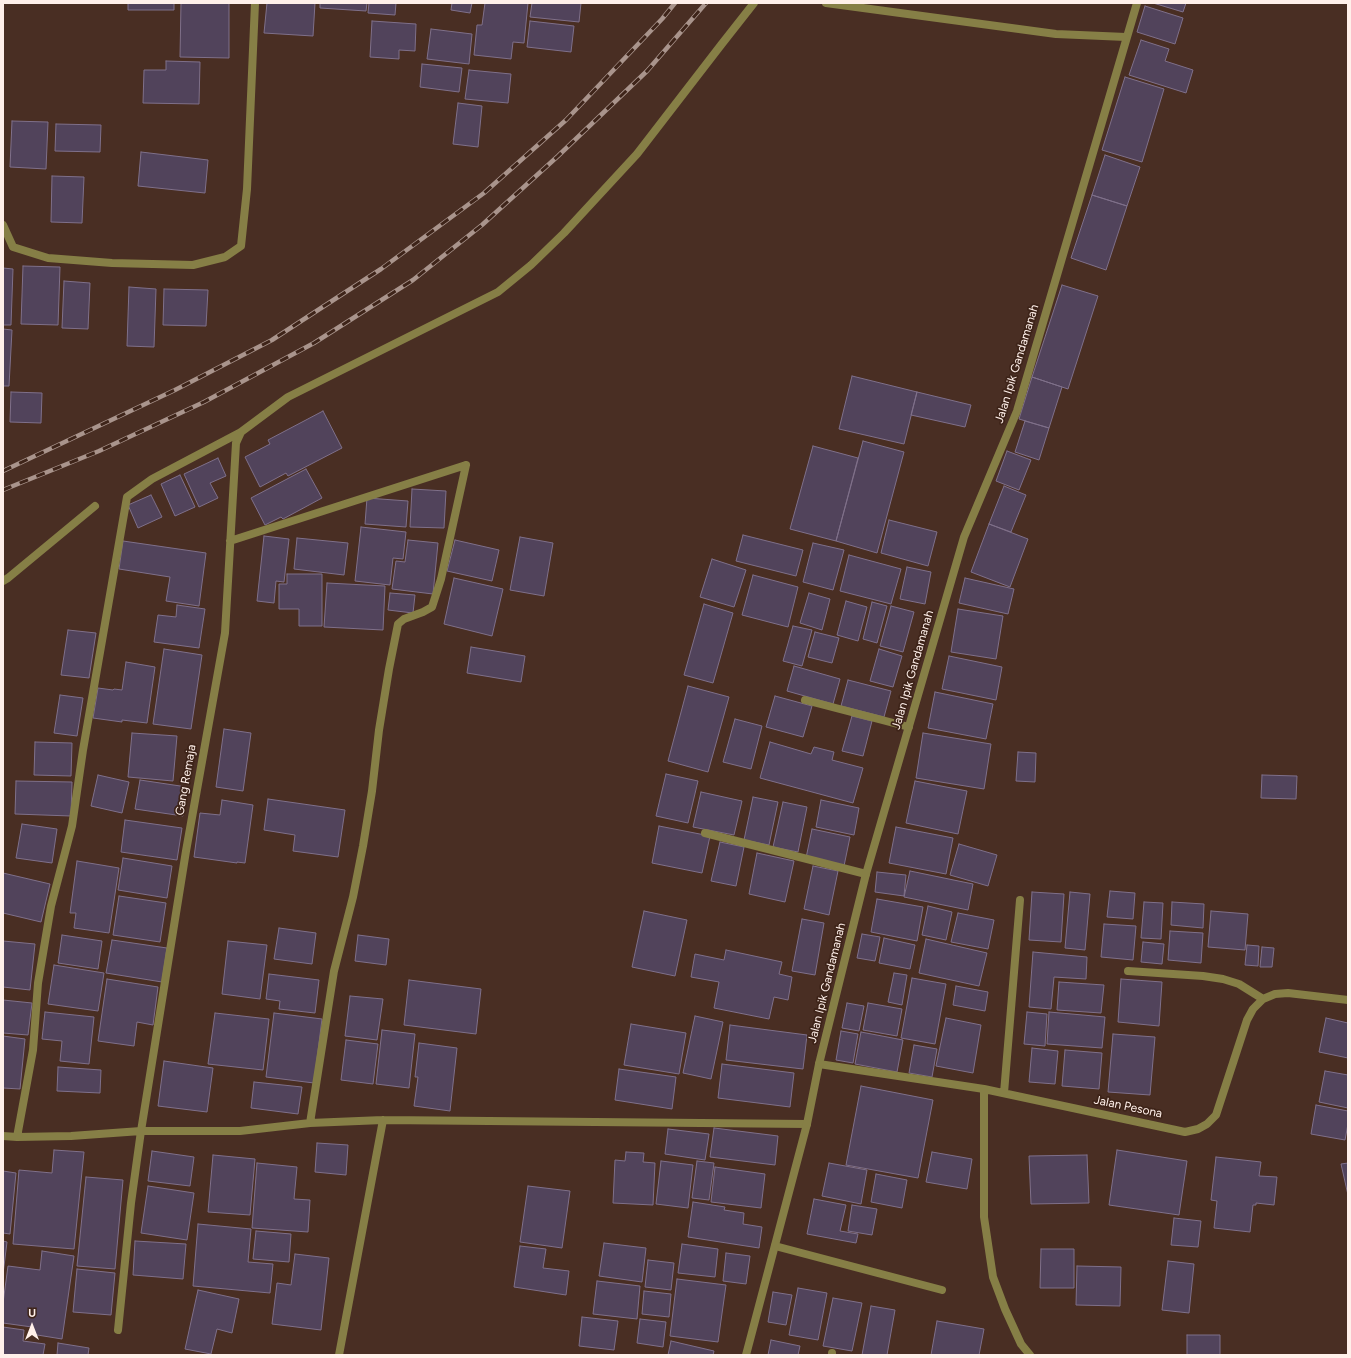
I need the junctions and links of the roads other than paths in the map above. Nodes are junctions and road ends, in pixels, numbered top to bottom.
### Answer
1 (254, 3) edge
2 (754, 3) edge
3 (826, 3) edge
4 (1137, 3) edge
5 (1126, 37) junction
6 (3, 225) edge
7 (241, 432) junction
8 (95, 506) dead end
9 (230, 541) junction
10 (3, 581) edge
11 (805, 700) dead end
12 (909, 727) junction
13 (705, 833) dead end
14 (866, 874) junction
15 (1020, 900) dead end
16 (1128, 971) dead end
17 (1263, 999) junction
18 (1348, 1000) edge
19 (819, 1064) junction
20 (984, 1090) junction
21 (1004, 1093) junction
22 (382, 1120) junction
23 (310, 1123) junction
24 (807, 1124) junction
25 (142, 1132) junction
26 (3, 1136) edge
27 (17, 1137) junction
28 (775, 1246) junction
29 (942, 1290) dead end
30 (118, 1330) dead end
31 (339, 1355) edge
32 (746, 1355) edge
33 (1030, 1355) edge

1 - 6 street
2 - 7 street
3 - 5 street
4 - 5 street, Jalan Ipik Gandamanah
5 - 12 street, Jalan Ipik Gandamanah
7 - 9 street, Gang Remaja
7 - 27 street
8 - 10 street
9 - 23 street
9 - 25 street, Gang Remaja
11 - 12 street
12 - 14 street, Jalan Ipik Gandamanah
13 - 14 street
14 - 19 street, Jalan Ipik Gandamanah
15 - 21 street
16 - 17 street
17 - 18 street
17 - 21 street, Jalan Pesona
19 - 20 street, Jalan Pesona
19 - 24 street, Jalan Ipik Gandamanah
20 - 21 street, Jalan Pesona
20 - 33 street
22 - 23 street
22 - 24 street
22 - 31 street
23 - 25 street
24 - 28 street, Jalan Ipik Gandamanah
25 - 27 street
25 - 30 street, Gang Remaja
26 - 27 street
28 - 29 street
28 - 32 street, Jalan Ipik Gandamanah

